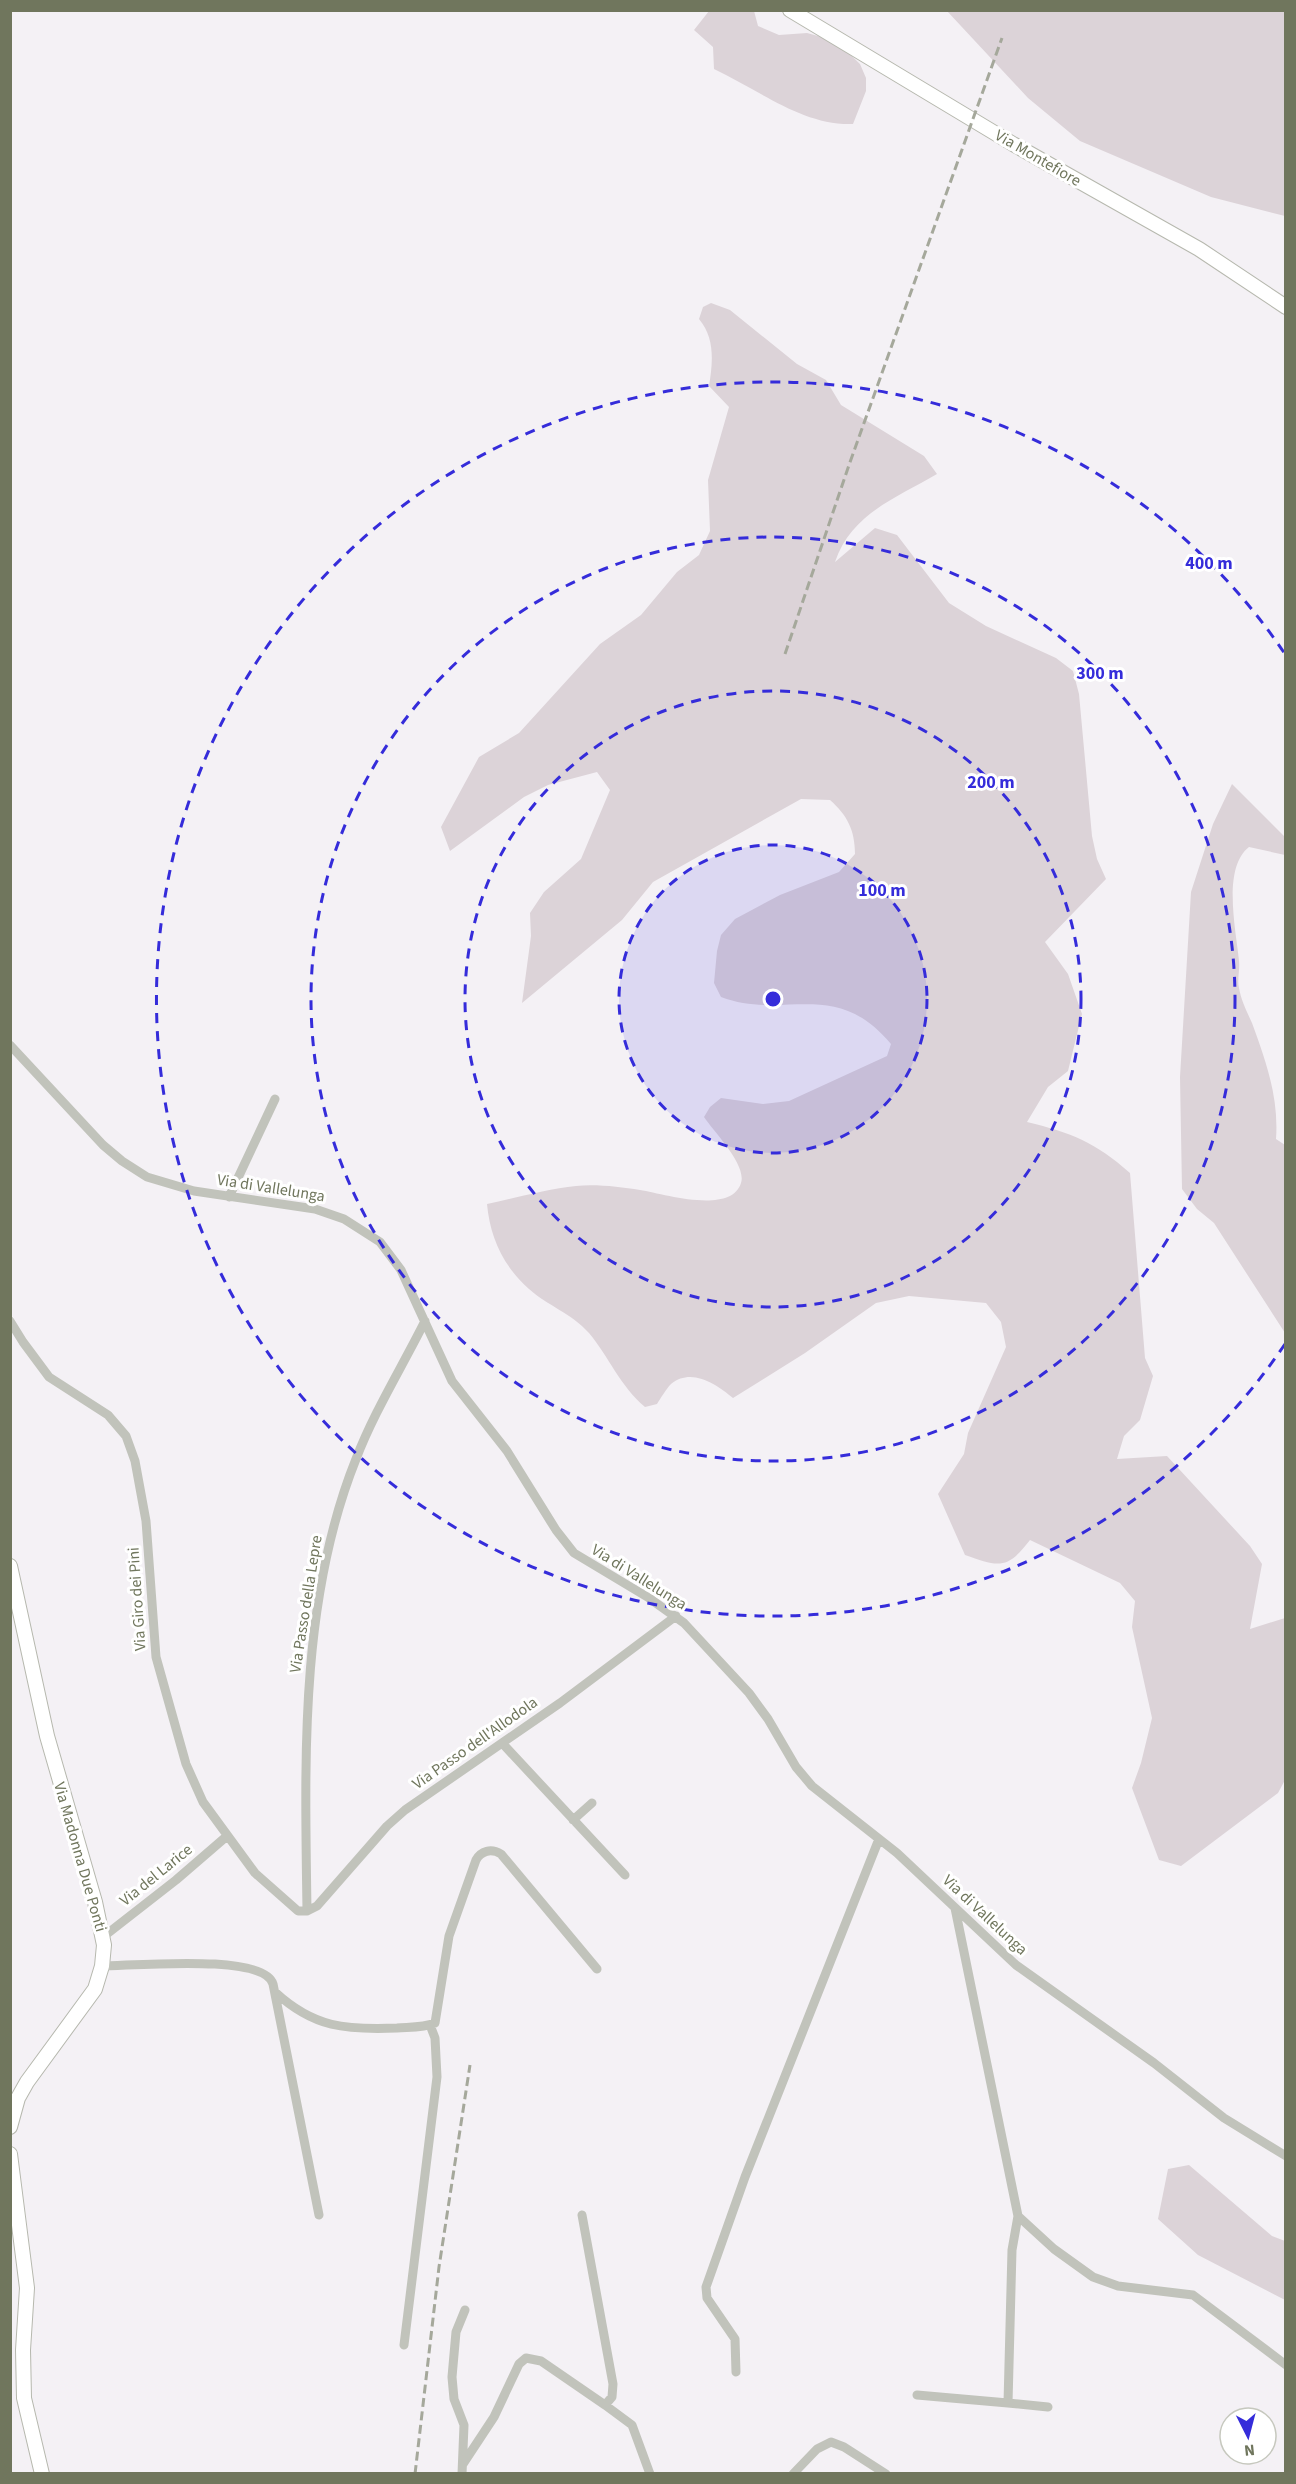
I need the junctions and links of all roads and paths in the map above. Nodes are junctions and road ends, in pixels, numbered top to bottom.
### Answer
1 (790, 10) edge
2 (1286, 307) edge
3 (10, 1045) edge
4 (275, 1099) dead end
5 (229, 1197) junction
6 (10, 1321) edge
7 (425, 1321) junction
8 (10, 1566) edge
9 (676, 1616) junction
10 (502, 1743) junction
11 (592, 1803) dead end
12 (573, 1820) junction
13 (227, 1836) junction
14 (879, 1839) junction
15 (625, 1875) dead end
16 (955, 1908) junction
17 (307, 1911) junction
18 (103, 1937) junction
19 (102, 1966) junction
20 (597, 1969) dead end
21 (275, 1992) junction
22 (430, 2025) junction
23 (14, 2098) edge
24 (10, 2127) edge
25 (10, 2154) edge
26 (1286, 2156) edge
27 (319, 2215) dead end
28 (582, 2215) dead end
29 (1018, 2216) junction
30 (465, 2310) dead end
31 (404, 2345) dead end
32 (1286, 2365) edge
33 (736, 2372) dead end
34 (917, 2395) dead end
35 (1008, 2403) junction
36 (605, 2405) junction
37 (1048, 2407) dead end
38 (462, 2469) edge
39 (42, 2474) edge
40 (650, 2474) edge
41 (794, 2474) edge
42 (886, 2474) edge

1 - 2 main road, Via Montefiore
3 - 5 street, Via di Vallelunga
4 - 5 street
5 - 7 street, Via di Vallelunga
6 - 13 street, Via Giro dei Pini
7 - 9 street, Via di Vallelunga
7 - 17 street, Via Passo della Lepre
8 - 18 main road, Via Madonna Due Ponti
9 - 10 street, Via Passo dell'Allodola
9 - 14 street, Via di Vallelunga
10 - 12 street
10 - 17 street, Via Passo dell'Allodola
11 - 12 street
12 - 15 street
13 - 17 street, Via Giro dei Pini
13 - 18 street, Via del Larice
14 - 16 street, Via di Vallelunga
14 - 33 street
16 - 26 street, Via di Vallelunga
16 - 29 street
18 - 19 main road, Via Madonna Due Ponti
19 - 21 street
19 - 23 main road, Via Madonna Due Ponti
20 - 22 street
21 - 22 street
21 - 27 street
22 - 31 street
23 - 24 main road, Via Madonna Due Ponti
25 - 39 main road
28 - 36 street
29 - 32 street
29 - 35 street
30 - 38 street
34 - 35 street
35 - 37 street
36 - 38 street
36 - 40 street
41 - 42 street

